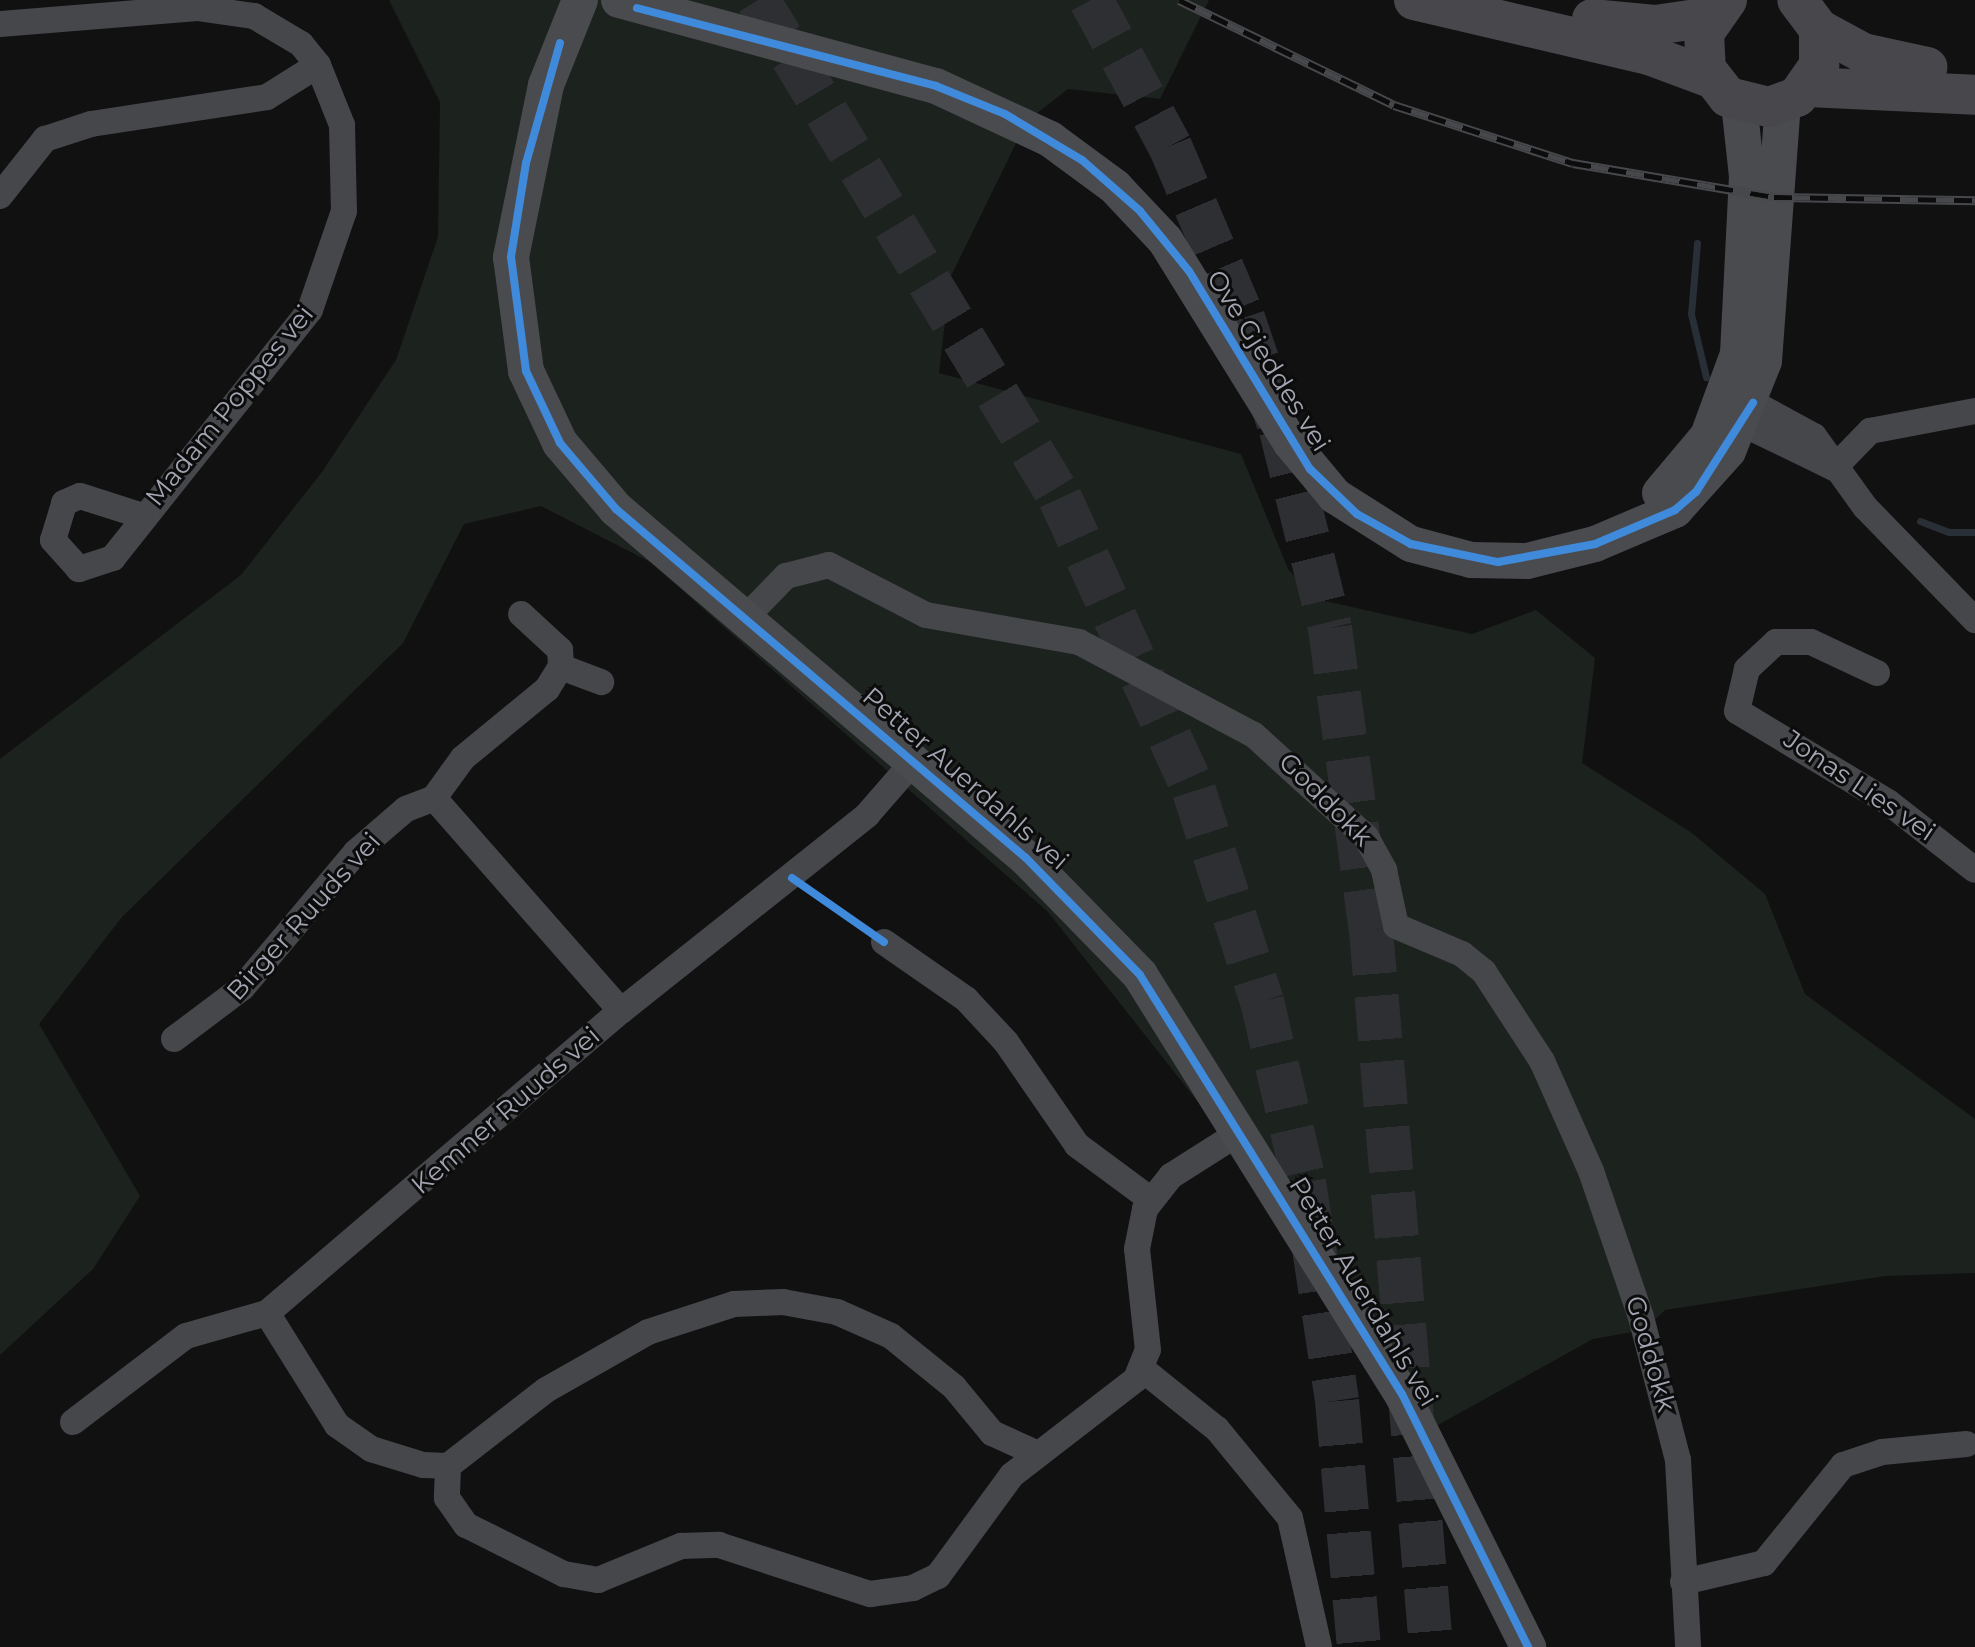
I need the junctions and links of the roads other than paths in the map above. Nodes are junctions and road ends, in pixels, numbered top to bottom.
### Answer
1 (580, 0) edge
2 (619, 0) edge
3 (1414, 0) edge
4 (1503, 0) edge
5 (1719, 8) edge
6 (1808, 14) edge
7 (0, 24) edge
8 (318, 65) junction
9 (1975, 71) edge
10 (1725, 90) junction
11 (1796, 95) junction
12 (1975, 95) edge
13 (0, 196) edge
14 (1741, 409) junction
15 (1975, 411) edge
16 (1834, 468) junction
17 (140, 515) dead end
18 (521, 614) dead end
19 (745, 618) junction
20 (1975, 620) edge
21 (561, 667) junction
22 (1877, 673) dead end
23 (601, 682) dead end
24 (915, 760) junction
25 (434, 798) junction
26 (1975, 870) edge
27 (884, 942) dead end
28 (621, 1011) junction
29 (174, 1039) dead end
30 (1242, 1131) junction
31 (1150, 1199) junction
32 (267, 1313) junction
33 (1142, 1369) junction
34 (73, 1422) dead end
35 (1967, 1444) dead end
36 (1038, 1454) junction
37 (448, 1466) junction
38 (1683, 1582) junction
39 (1319, 1647) edge
40 (1528, 1647) edge
41 (1688, 1647) edge

1 - 19 street, Petter Auerdahls vei
2 - 14 street, Ove Gjeddes vei
3 - 10 main road
4 - 5 main road
5 - 10 main road
6 - 9 main road
6 - 11 main road
7 - 8 street, Madam Poppes vei
8 - 13 street
8 - 17 street, Madam Poppes vei
10 - 11 main road
10 - 14 street, Ove Gjeddes vei
11 - 12 main road
11 - 14 street, Ove Gjeddes vei
14 - 16 street
15 - 16 street
16 - 20 street
18 - 21 street
19 - 24 street, Petter Auerdahls vei
19 - 38 street, Goddokk
21 - 23 street
21 - 25 street, Birger Ruuds vei
22 - 26 street, Jonas Lies vei
24 - 28 street, Kemner Ruuds vei
24 - 30 street, Petter Auerdahls vei
25 - 28 street
25 - 29 street, Birger Ruuds vei
27 - 31 street
28 - 32 street, Kemner Ruuds vei
30 - 31 street
30 - 40 street, Petter Auerdahls vei
31 - 33 street
32 - 34 street, Kemner Ruuds vei
32 - 37 street
33 - 36 street
33 - 39 street
35 - 38 street
36 - 37 street
36 - 37 street
38 - 41 street, Goddokk

